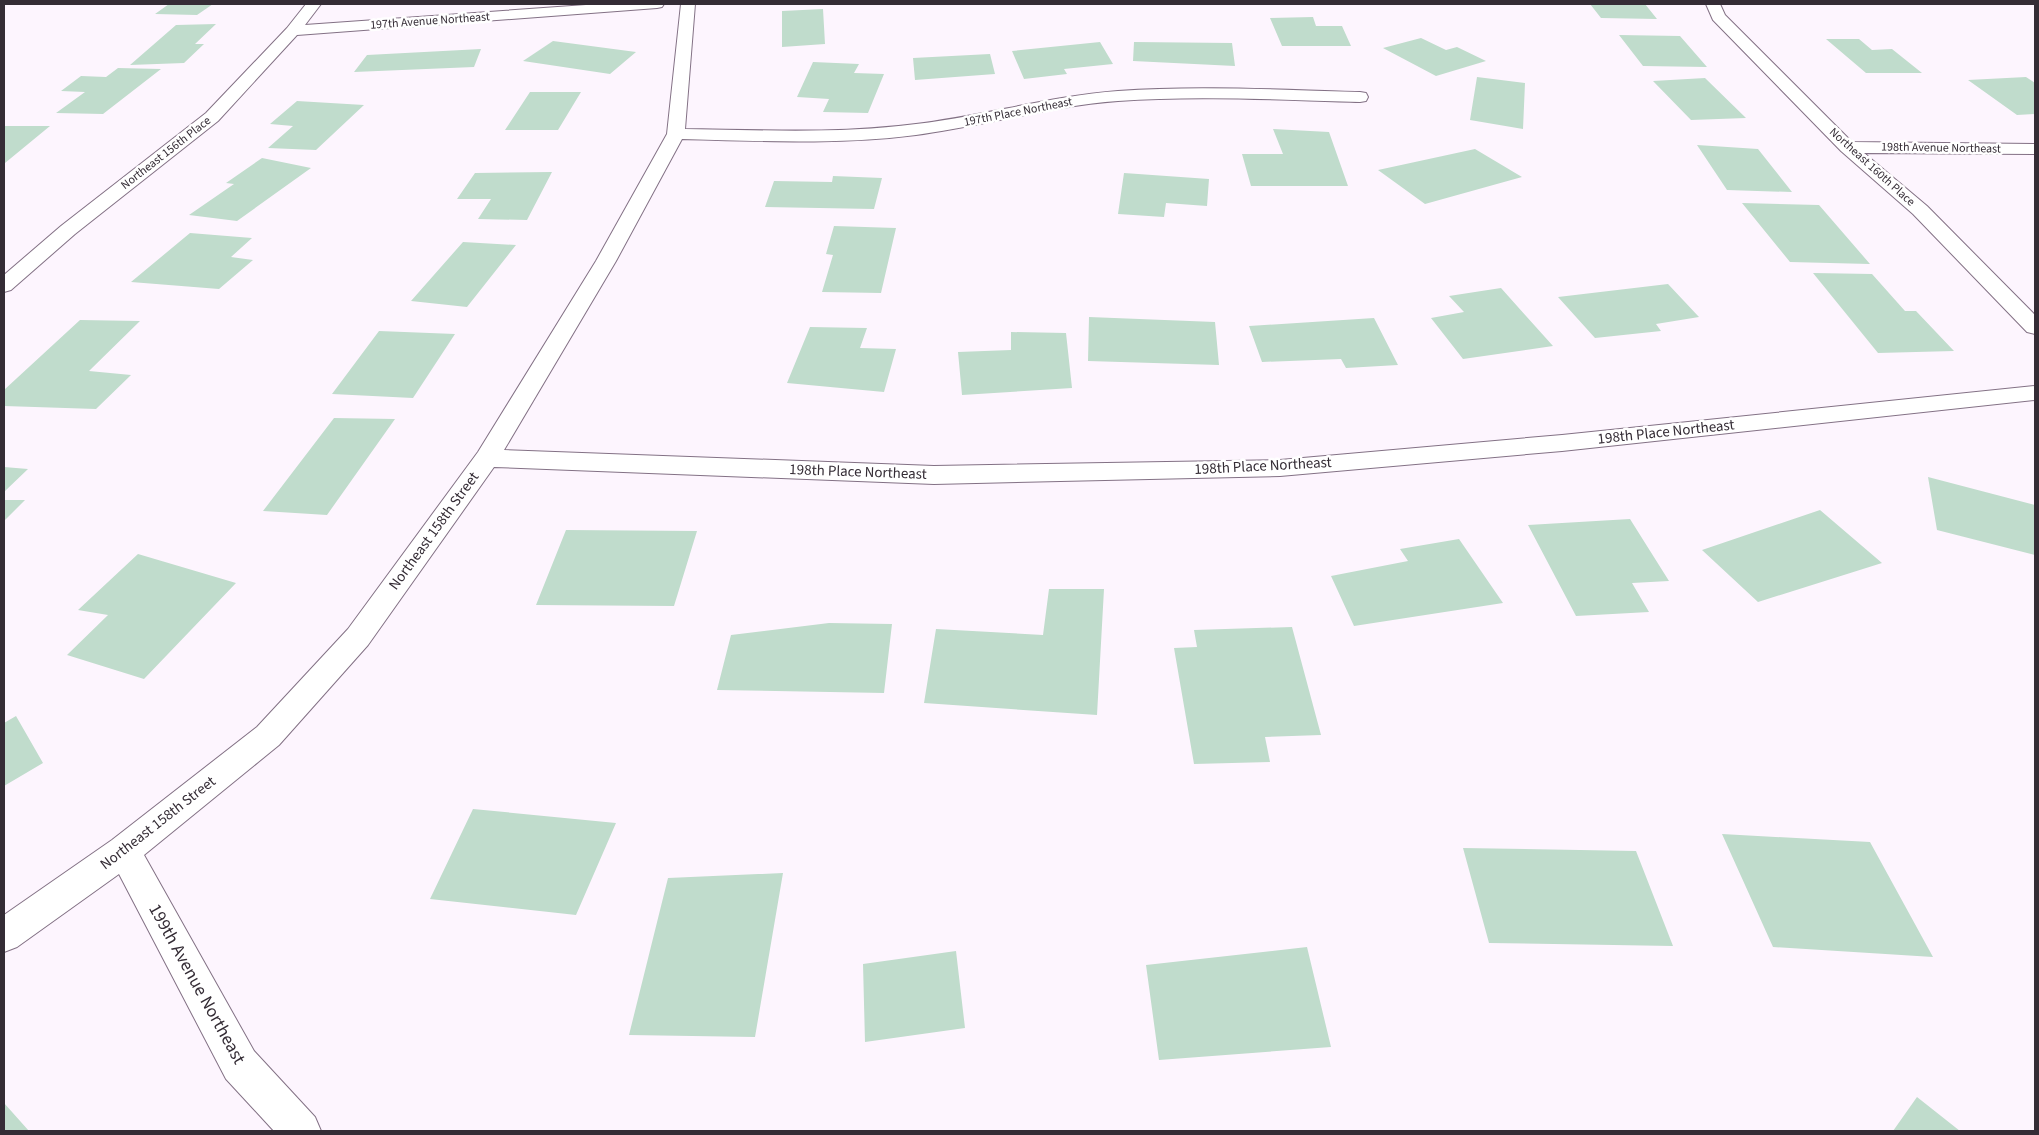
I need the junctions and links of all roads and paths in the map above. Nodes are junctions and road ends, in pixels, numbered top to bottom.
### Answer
1 (314, 4) edge
2 (657, 4) edge
3 (688, 4) edge
4 (1714, 4) edge
5 (292, 31) junction
6 (1360, 97) dead end
7 (676, 134) junction
8 (1847, 147) junction
9 (2035, 149) edge
10 (4, 286) edge
11 (2035, 327) edge
12 (2035, 393) edge
13 (487, 458) junction
14 (124, 851) junction
15 (4, 935) edge
16 (300, 1131) edge

1 - 5 street, Northeast 156th Place
2 - 5 street, 197th Avenue Northeast
3 - 7 street, Northeast 158th Street
4 - 8 street, Northeast 160th Place
5 - 10 street, Northeast 156th Place
6 - 7 street, 197th Place Northeast
7 - 13 street, Northeast 158th Street
8 - 9 street, 198th Avenue Northeast
8 - 11 street, Northeast 160th Place
12 - 13 street, 198th Place Northeast
13 - 14 street, Northeast 158th Street
14 - 15 street, Northeast 158th Street
14 - 16 street, 199th Avenue Northeast

